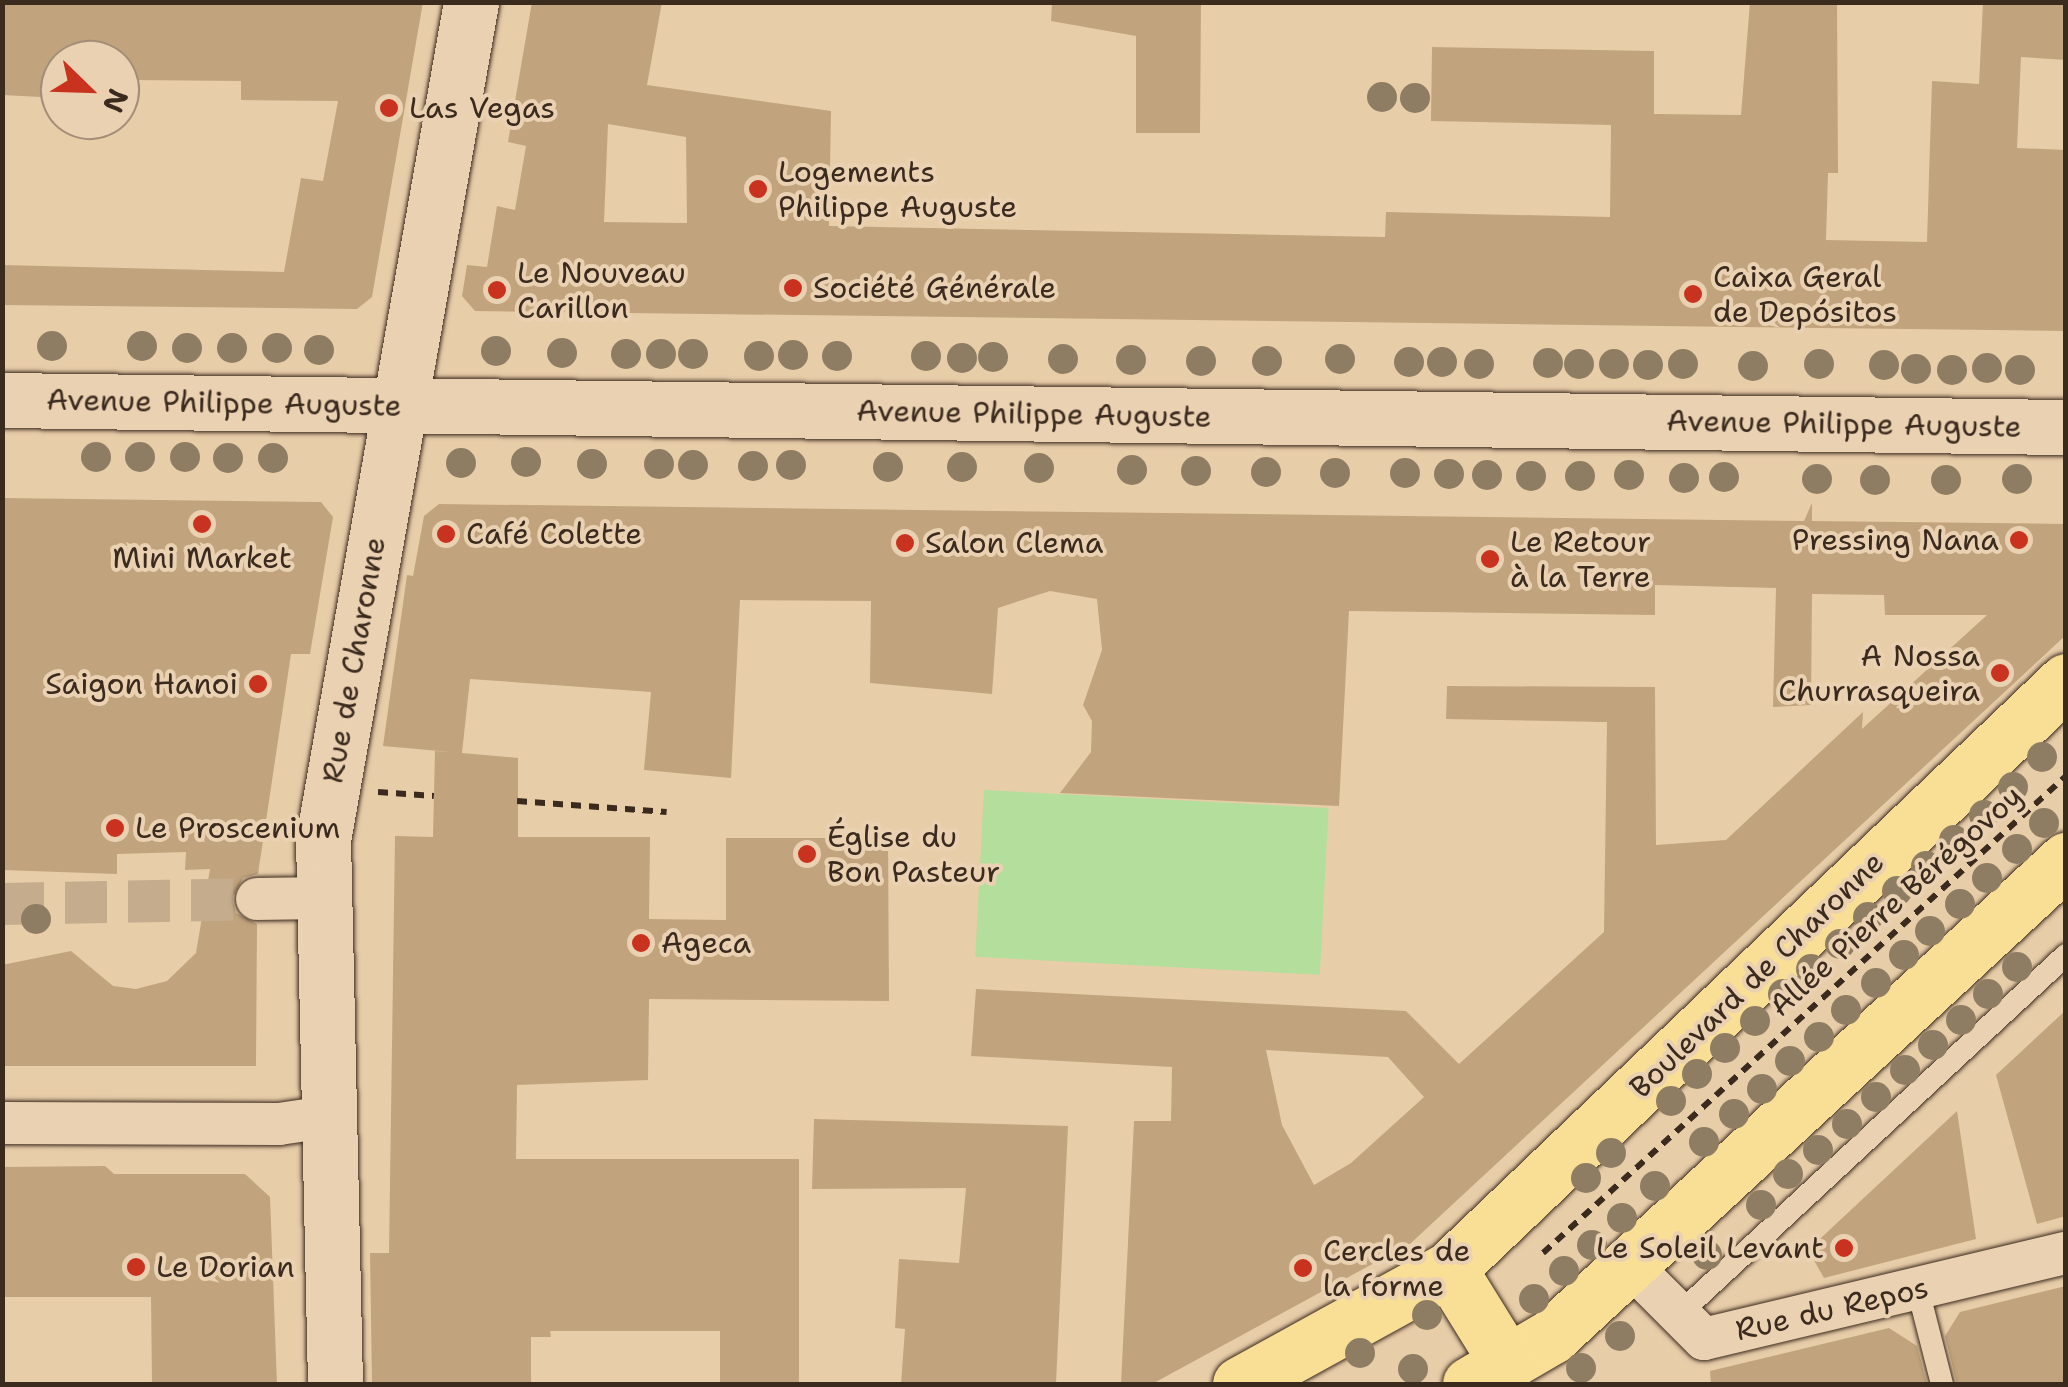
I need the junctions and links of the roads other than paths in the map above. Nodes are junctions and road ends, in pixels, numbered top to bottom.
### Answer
1 (471, 2) edge
2 (2, 400) edge
3 (400, 406) junction
4 (2066, 427) edge
5 (2066, 681) edge
6 (2066, 860) edge
7 (323, 898) junction
8 (257, 899) tunnel mouth
9 (2066, 955) edge
10 (326, 1117) junction
11 (2, 1123) edge
12 (2066, 1253) edge
13 (1627, 1262) junction
14 (1449, 1269) junction
15 (1918, 1290) junction
16 (1678, 1315) junction
17 (1499, 1378) edge
18 (334, 1384) edge
19 (1240, 1384) edge
20 (1942, 1384) edge

1 - 3 main road, Rue de Charonne
2 - 3 main road, Avenue Philippe Auguste
3 - 4 main road, Avenue Philippe Auguste
3 - 7 main road, Rue de Charonne
5 - 14 main road, Boulevard de Charonne
6 - 13 main road
7 - 8 street
7 - 10 main road, Rue de Charonne
9 - 16 lane
10 - 11 street
10 - 18 main road, Rue de Charonne
12 - 15 street, Rue du Repos
13 - 16 street, Rue du Repos
13 - 17 main road
14 - 17 main road
14 - 19 main road, Boulevard de Charonne
15 - 16 street, Rue du Repos
15 - 20 lane

